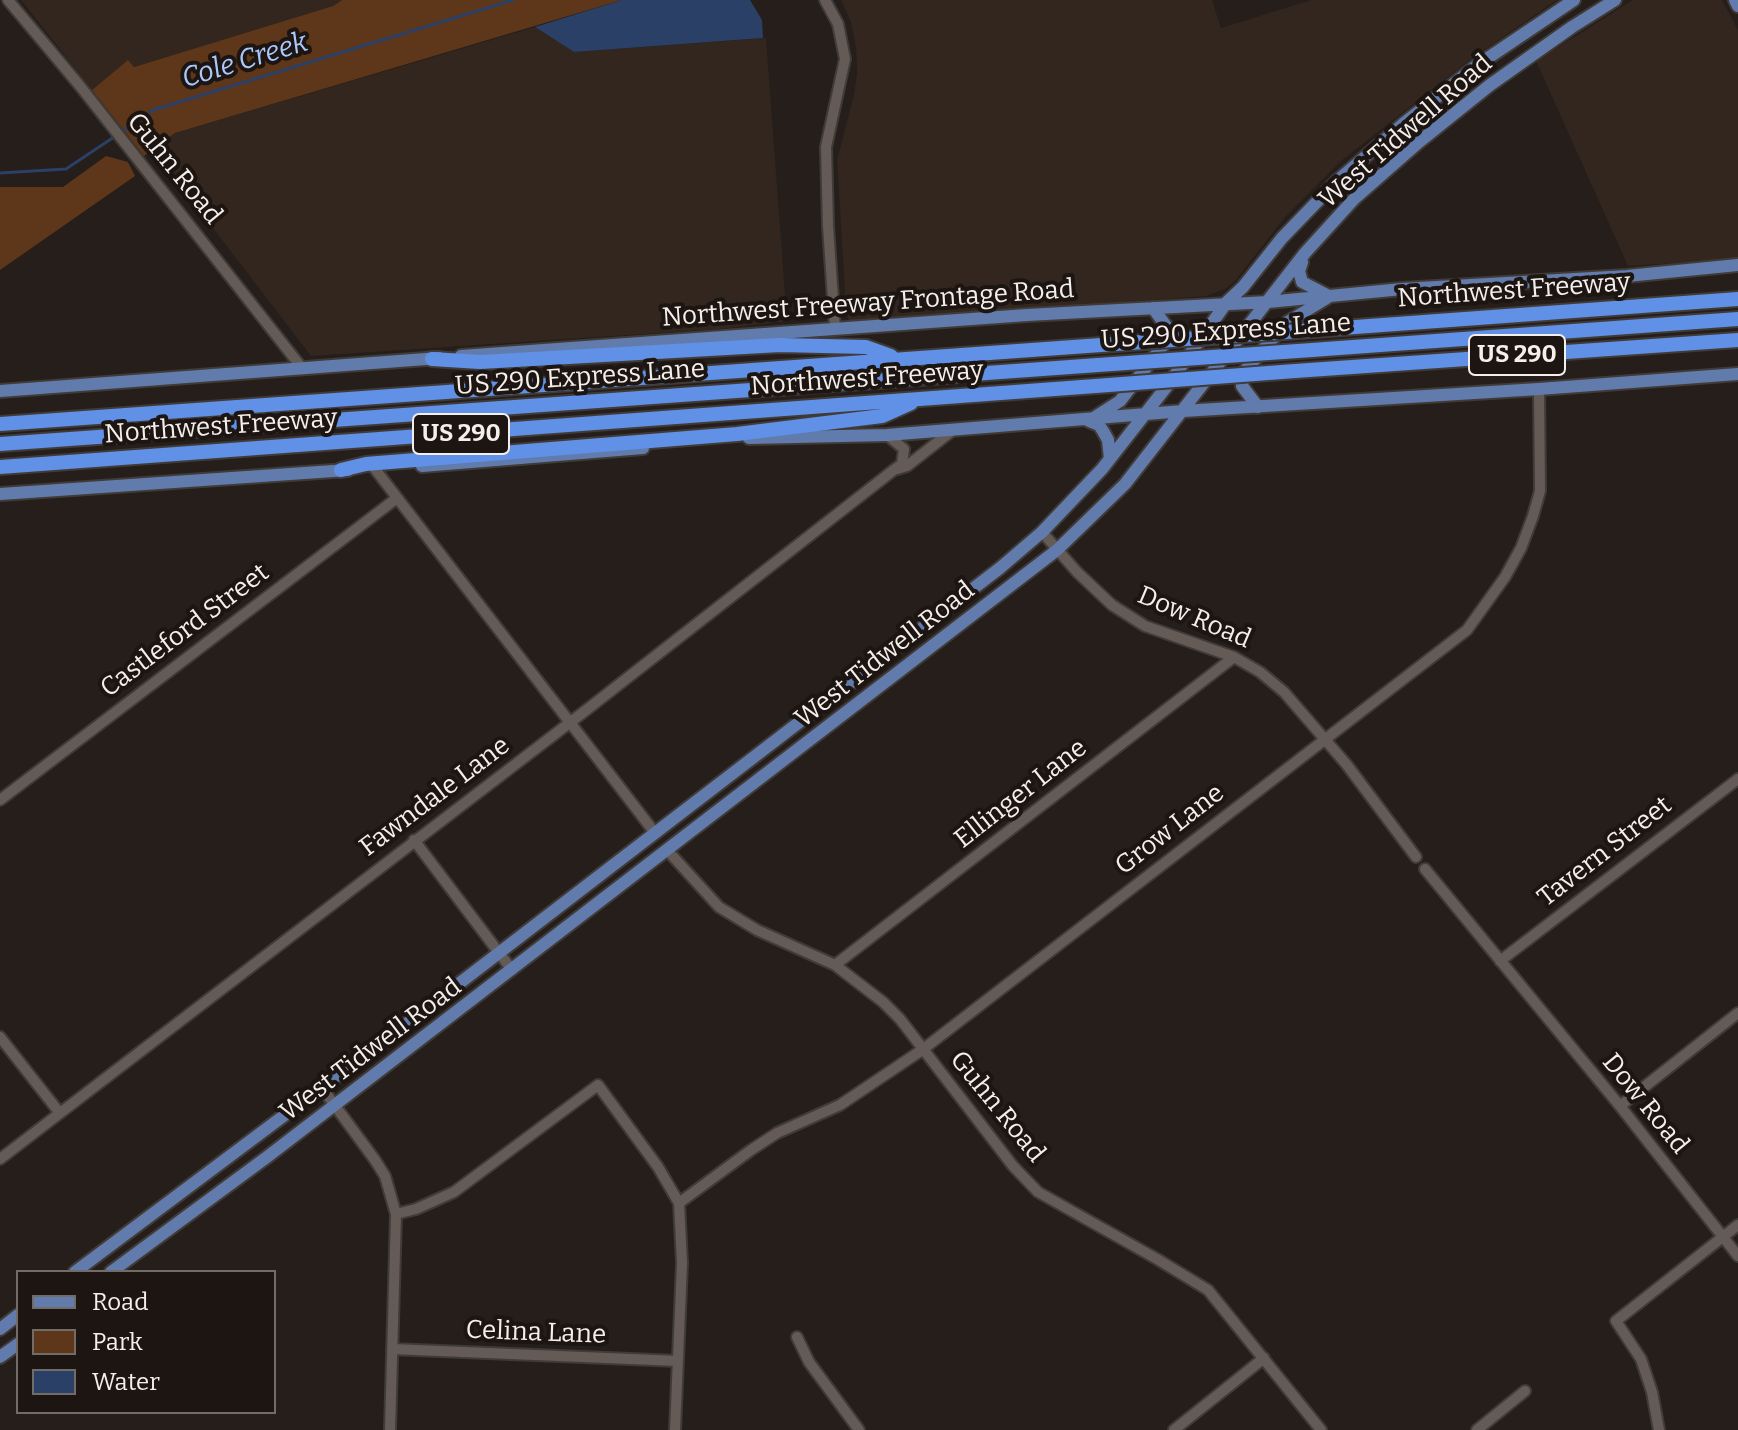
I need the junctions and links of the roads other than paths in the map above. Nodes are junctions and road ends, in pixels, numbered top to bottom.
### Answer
1 (8, 0) edge
2 (825, 0) edge
3 (1574, 0) edge
4 (1615, 0) edge
5 (1735, 0) edge
6 (1738, 6) edge
7 (1337, 181) junction
8 (1354, 199) junction
9 (1305, 253) junction
10 (1738, 265) edge
11 (1330, 297) junction
12 (1738, 299) edge
13 (1227, 302) junction
14 (1268, 302) junction
15 (1153, 308) junction
16 (1738, 319) edge
17 (835, 329) junction
18 (1738, 340) edge
19 (432, 359) junction
20 (899, 359) junction
21 (302, 368) junction
22 (1738, 374) edge
23 (1539, 389) junction
24 (0, 391) edge
25 (922, 398) junction
26 (1258, 407) junction
27 (1183, 411) junction
28 (1144, 415) junction
29 (1089, 421) junction
30 (0, 424) edge
31 (953, 430) junction
32 (887, 435) junction
33 (0, 444) edge
34 (1110, 459) junction
35 (0, 467) edge
36 (375, 469) junction
37 (895, 469) junction
38 (341, 470) junction
39 (0, 494) edge
40 (397, 498) junction
41 (1042, 532) junction
42 (1057, 550) junction
43 (918, 631) junction
44 (930, 649) junction
45 (1234, 657) junction
46 (570, 723) junction
47 (785, 733) junction
48 (1324, 739) junction
49 (798, 750) junction
50 (1738, 779) edge
51 (0, 800) edge
52 (655, 833) junction
53 (414, 840) junction
54 (668, 851) junction
55 (1416, 857) dead end
56 (1425, 869) dead end
57 (499, 953) junction
58 (1500, 961) junction
59 (835, 965) junction
60 (512, 970) junction
61 (1738, 1013) edge
62 (409, 1022) junction
63 (0, 1037) edge
64 (422, 1039) junction
65 (922, 1050) junction
66 (322, 1088) junction
67 (335, 1105) junction
68 (1620, 1106) junction
69 (59, 1112) junction
70 (0, 1159) edge
71 (208, 1172) junction
72 (221, 1191) junction
73 (679, 1203) junction
74 (396, 1214) junction
75 (1738, 1225) edge
76 (1723, 1237) junction
77 (97, 1256) junction
78 (1738, 1256) edge
79 (78, 1270) edge
80 (108, 1270) edge
81 (113, 1270) edge
82 (16, 1317) edge
83 (0, 1329) edge
84 (797, 1337) dead end
85 (392, 1349) junction
86 (1264, 1358) junction
87 (678, 1361) junction
88 (1525, 1391) dead end
89 (390, 1430) edge
90 (675, 1430) edge
91 (859, 1430) edge
92 (1174, 1430) edge
93 (1321, 1430) edge
94 (1477, 1430) edge
95 (1659, 1430) edge

1 - 21 street, Guhn Road
2 - 17 street
3 - 7 main road, West Tidwell Road
4 - 8 main road, West Tidwell Road
5 - 6 main road
7 - 8 main road
7 - 13 main road, West Tidwell Road
8 - 9 main road, West Tidwell Road
9 - 11 main road
9 - 14 main road, West Tidwell Road
10 - 11 main road, Northwest Freeway Frontage Road
11 - 14 main road, Northwest Freeway Frontage Road
11 - 26 main road
12 - 20 highway, Northwest Freeway / US 290, bridge
13 - 14 main road, Northwest Freeway Frontage Road
13 - 15 main road, Northwest Freeway Frontage Road
13 - 28 main road, West Tidwell Road
14 - 27 main road, West Tidwell Road
15 - 17 main road, Northwest Freeway Frontage Road
15 - 29 main road
16 - 33 highway, US 290 Express Lane, bridge
17 - 19 main road, Northwest Freeway Frontage Road
18 - 25 highway, Northwest Freeway / US 290, bridge
19 - 20 highway
19 - 21 main road, Northwest Freeway Frontage Road
20 - 30 highway, Northwest Freeway / US 290
21 - 24 main road, Northwest Freeway Frontage Road
22 - 23 main road
23 - 26 main road
23 - 48 street, Grow Lane
25 - 35 highway, Northwest Freeway / US 290
25 - 38 highway
26 - 27 main road
27 - 28 main road
27 - 42 main road, West Tidwell Road
28 - 29 main road
28 - 34 main road, West Tidwell Road
29 - 31 main road
29 - 34 main road
31 - 32 main road
31 - 37 street, Fawndale Lane
32 - 36 main road
32 - 37 street
34 - 41 main road, West Tidwell Road
36 - 38 main road
36 - 40 street
37 - 46 street, Fawndale Lane
38 - 39 main road
40 - 46 street
40 - 51 street, Castleford Street
41 - 42 street, Dow Road
41 - 43 main road, West Tidwell Road
42 - 44 main road, West Tidwell Road
42 - 45 street, Dow Road
43 - 44 main road
43 - 47 main road, West Tidwell Road
44 - 49 main road, West Tidwell Road
45 - 48 street, Dow Road
45 - 59 street, Ellinger Lane
46 - 52 street
46 - 53 street, Fawndale Lane
47 - 49 main road
47 - 52 main road, West Tidwell Road
48 - 55 street, Dow Road
48 - 65 street, Grow Lane
49 - 54 main road, West Tidwell Road
50 - 58 street, Tavern Street
52 - 57 main road, West Tidwell Road
53 - 57 street
53 - 69 street, Fawndale Lane
54 - 59 street, Guhn Road
54 - 60 main road, West Tidwell Road
56 - 58 street, Dow Road
57 - 60 street
57 - 62 main road, West Tidwell Road
58 - 68 street, Dow Road
59 - 65 street, Guhn Road
60 - 64 main road, West Tidwell Road
61 - 68 street
62 - 64 main road
62 - 66 main road, West Tidwell Road
63 - 69 street
64 - 67 main road, West Tidwell Road
65 - 73 street, Grow Lane
65 - 86 street, Guhn Road
66 - 67 street
66 - 71 main road, West Tidwell Road
67 - 72 main road, West Tidwell Road
67 - 74 street
68 - 76 street, Dow Road
69 - 70 street, Fawndale Lane
71 - 72 main road
71 - 77 main road, West Tidwell Road
72 - 81 main road, West Tidwell Road
73 - 74 street
73 - 87 street
74 - 85 street
75 - 76 street
76 - 78 street, Dow Road
76 - 95 street
77 - 79 main road, West Tidwell Road
77 - 80 main road
82 - 83 main road
84 - 91 street
85 - 87 street, Celina Lane
85 - 89 street
86 - 92 street
86 - 93 street, Guhn Road
87 - 90 street
88 - 94 street

